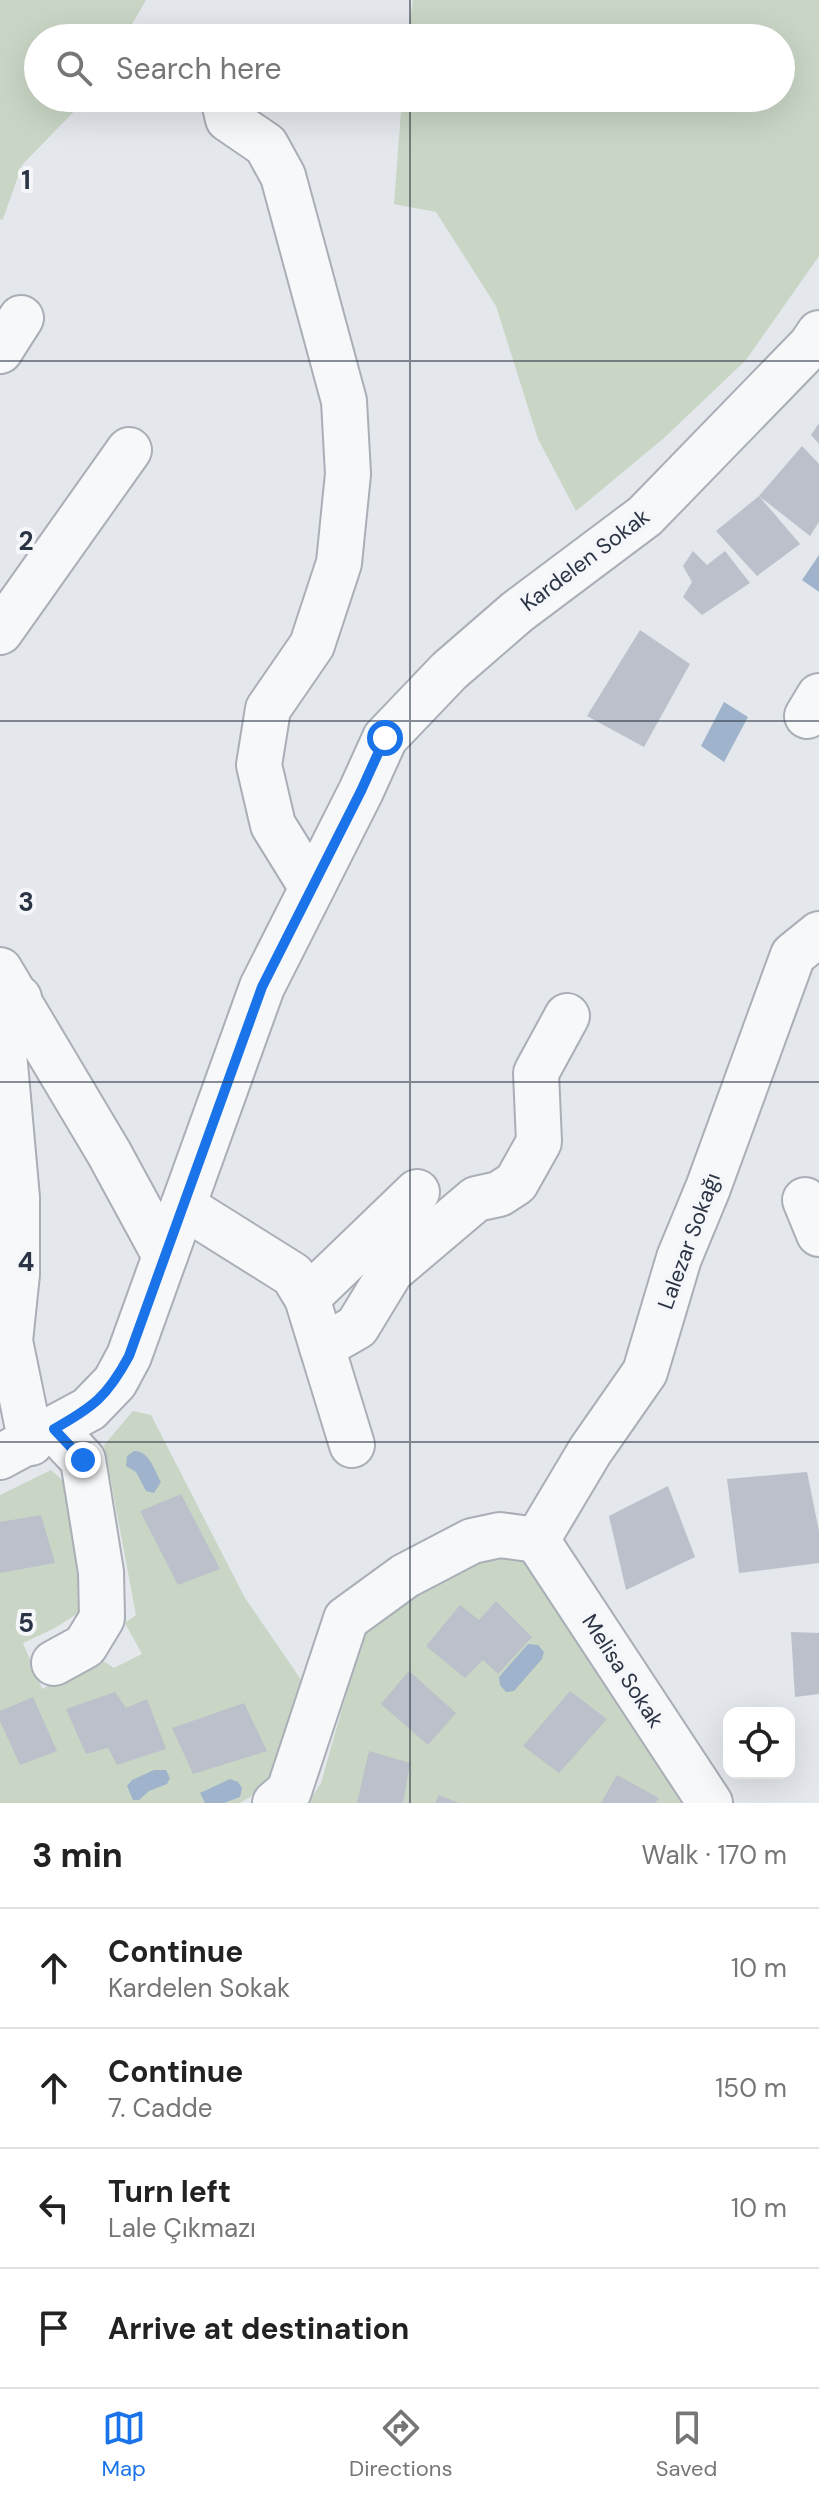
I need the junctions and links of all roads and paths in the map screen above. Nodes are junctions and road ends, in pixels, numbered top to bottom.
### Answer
1 (226, 112) edge
2 (819, 333) edge
3 (129, 450) dead end
4 (0, 632) edge
5 (312, 888) junction
6 (819, 934) edge
7 (9, 984) edge
8 (567, 1016) dead end
9 (417, 1192) dead end
10 (183, 1206) junction
11 (165, 1256) junction
12 (307, 1298) junction
13 (5, 1343) edge
14 (322, 1347) junction
15 (28, 1443) edge
16 (352, 1445) dead end
17 (537, 1540) junction
18 (54, 1663) dead end
19 (275, 1803) edge
20 (710, 1803) edge

1 - 5 street
2 - 5 street, Kardelen Sokak
3 - 4 street
5 - 10 street, Kardelen Sokak
6 - 17 street, Lalezar Sokağı
7 - 11 street
7 - 13 street
8 - 14 street
9 - 12 street
10 - 11 street, Kardelen Sokak
10 - 12 street
11 - 15 street, Kardelen Sokak
12 - 14 street
13 - 15 street
14 - 16 street
15 - 18 street
17 - 19 street
17 - 20 street, Melisa Sokak

